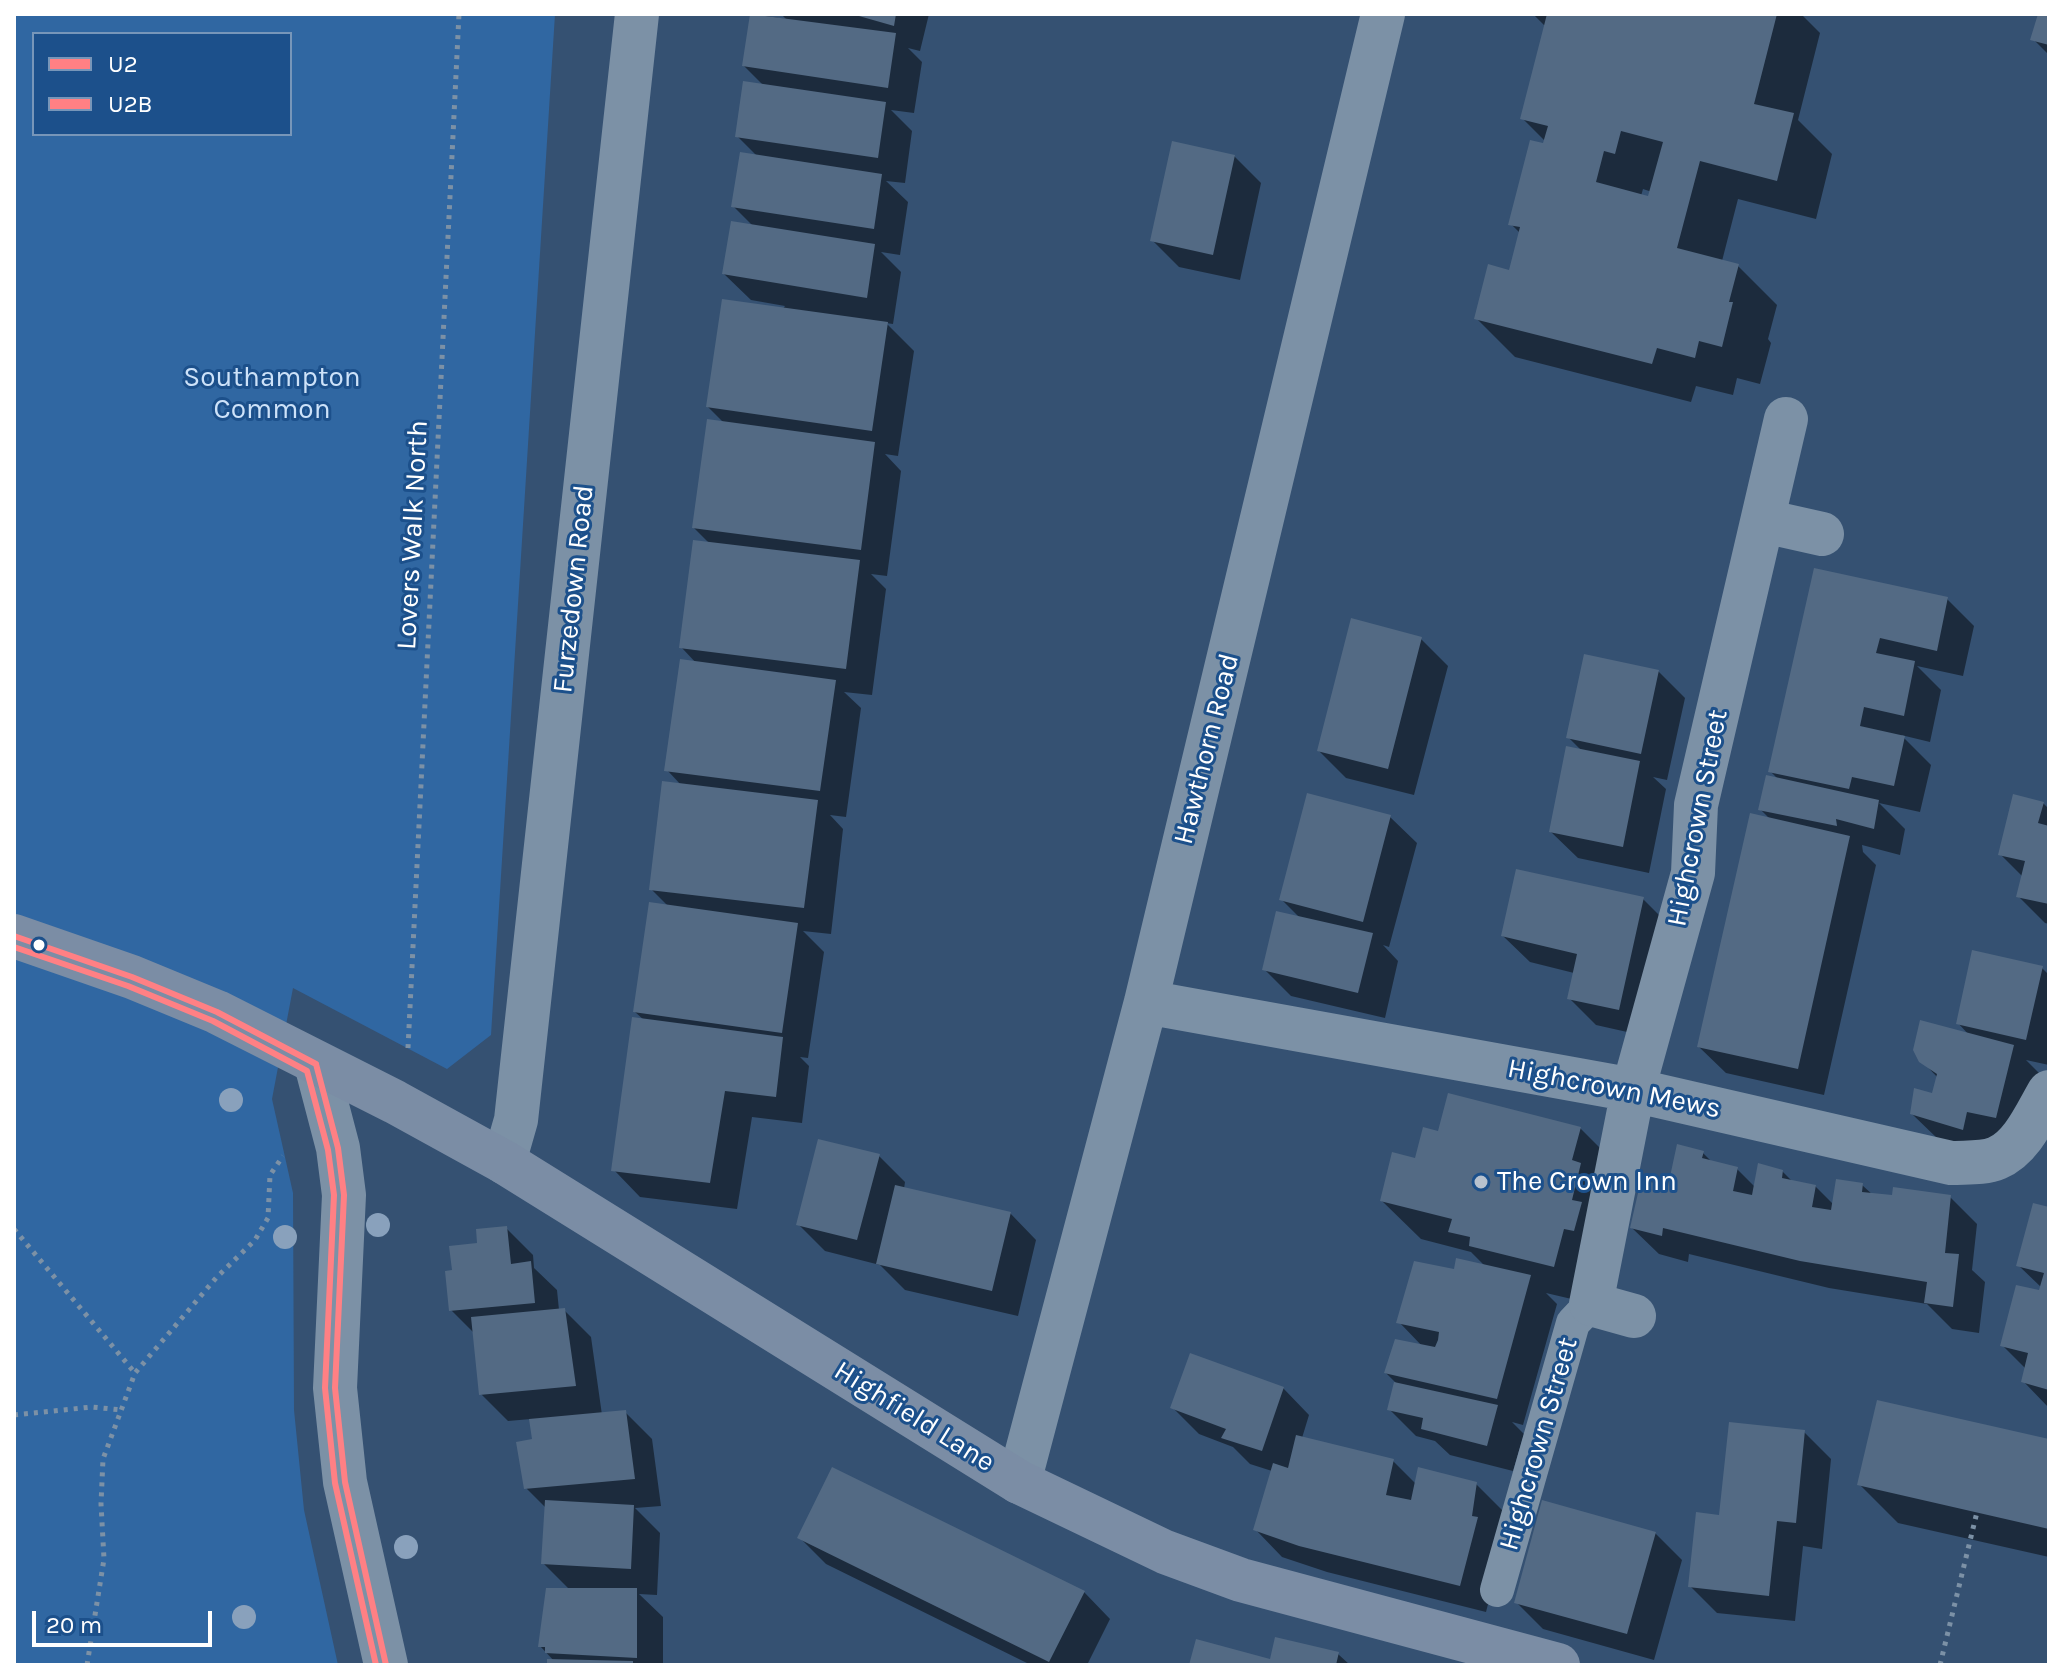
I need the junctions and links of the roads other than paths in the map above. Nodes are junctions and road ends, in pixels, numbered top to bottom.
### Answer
1 (637, 14) edge
2 (1383, 14) edge
3 (1786, 419) dead end
4 (1764, 521) junction
5 (1822, 534) dead end
6 (14, 936) edge
7 (1146, 1002) junction
8 (316, 1064) junction
9 (1633, 1090) junction
10 (2049, 1092) edge
11 (504, 1162) junction
12 (1591, 1304) junction
13 (1634, 1316) dead end
14 (1019, 1482) junction
15 (1497, 1590) dead end
16 (386, 1665) edge
17 (1558, 1665) edge

1 - 11 street, Furzedown Road
2 - 7 street, Hawthorn Road
3 - 4 street, Highcrown Street
4 - 5 street
4 - 9 street, Highcrown Street
6 - 8 main road, Highfield Lane
7 - 9 street, Highcrown Mews
7 - 14 street, Hawthorn Road
8 - 11 main road, Highfield Lane
8 - 16 street
9 - 10 street, Highcrown Mews
9 - 12 street, Highcrown Street
11 - 14 main road, Highfield Lane
12 - 13 street, Highcrown Street
12 - 15 lane, Highcrown Street
14 - 17 main road, Highfield Lane

